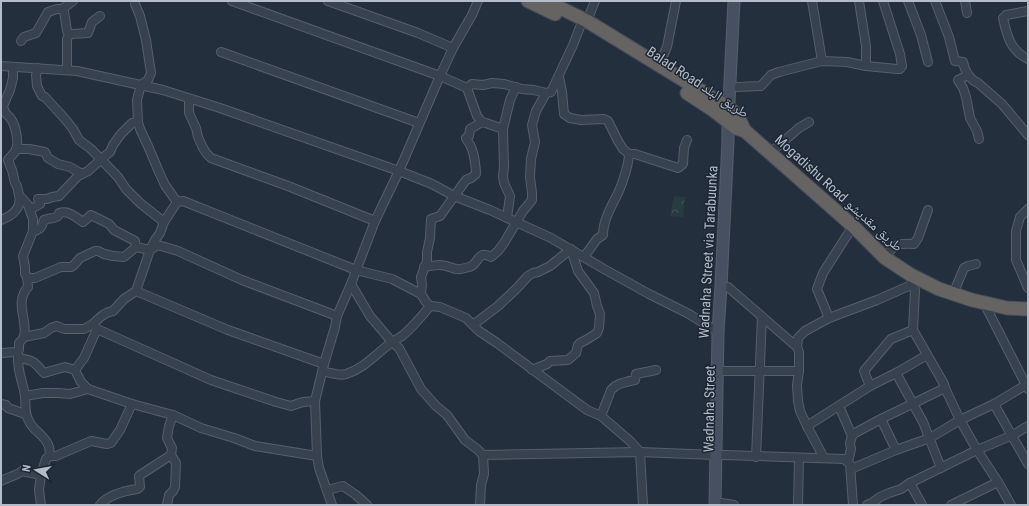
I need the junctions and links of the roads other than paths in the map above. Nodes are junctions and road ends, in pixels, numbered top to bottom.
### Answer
1 (72, 1) edge
2 (232, 1) edge
3 (328, 1) edge
4 (478, 1) edge
5 (528, 1) edge
6 (546, 1) edge
7 (595, 1) edge
8 (676, 1) edge
9 (734, 1) edge
10 (740, 1) edge
11 (812, 1) edge
12 (859, 1) edge
13 (883, 1) edge
14 (908, 1) edge
15 (935, 1) edge
16 (965, 1) edge
17 (136, 2) edge
18 (62, 9) junction
19 (1028, 12) edge
20 (967, 13) dead end
21 (100, 16) dead end
22 (583, 24) junction
23 (69, 35) junction
24 (21, 41) dead end
25 (453, 48) junction
26 (220, 52) dead end
27 (735, 56) junction
28 (1028, 59) edge
29 (822, 61) junction
30 (928, 62) dead end
31 (659, 65) junction
32 (1, 66) edge
33 (866, 66) junction
34 (13, 67) junction
35 (38, 68) junction
36 (66, 70) junction
37 (968, 75) junction
38 (440, 76) junction
39 (559, 77) junction
40 (141, 85) junction
41 (516, 87) junction
42 (738, 87) junction
43 (468, 88) junction
44 (546, 93) junction
45 (190, 99) junction
46 (735, 121) junction
47 (138, 122) junction
48 (482, 122) junction
49 (809, 122) dead end
50 (419, 123) junction
51 (503, 130) junction
52 (1028, 135) edge
53 (979, 139) dead end
54 (687, 140) dead end
55 (16, 150) junction
56 (771, 152) junction
57 (629, 154) junction
58 (3, 158) edge
59 (101, 160) junction
60 (399, 171) junction
61 (82, 174) junction
62 (19, 195) junction
63 (454, 196) junction
64 (177, 202) junction
65 (30, 209) junction
66 (1028, 209) edge
67 (928, 210) dead end
68 (507, 218) junction
69 (1, 220) edge
70 (375, 221) junction
71 (164, 222) junction
72 (516, 222) junction
73 (853, 226) junction
74 (33, 231) junction
75 (136, 247) junction
76 (571, 249) junction
77 (150, 250) junction
78 (584, 257) junction
79 (885, 258) junction
80 (976, 264) dead end
81 (424, 267) junction
82 (356, 270) junction
83 (27, 278) junction
84 (913, 281) junction
85 (351, 284) junction
86 (728, 287) junction
87 (1028, 288) edge
88 (136, 291) junction
89 (421, 294) junction
90 (953, 294) junction
91 (984, 303) junction
92 (430, 306) junction
93 (1026, 312) edge
94 (337, 316) junction
95 (762, 317) junction
96 (829, 318) junction
97 (473, 325) junction
98 (95, 326) junction
99 (913, 330) junction
100 (718, 332) junction
101 (24, 337) junction
102 (392, 342) junction
103 (797, 347) junction
104 (1, 353) edge
105 (17, 355) junction
106 (927, 355) junction
107 (323, 368) junction
108 (75, 370) junction
109 (532, 370) junction
110 (656, 370) dead end
111 (724, 371) junction
112 (799, 371) junction
113 (760, 372) junction
114 (896, 373) junction
115 (870, 386) junction
116 (1027, 387) edge
117 (945, 388) junction
118 (88, 389) junction
119 (25, 396) junction
120 (315, 401) junction
121 (1, 404) edge
122 (132, 404) junction
123 (914, 404) junction
124 (994, 404) junction
125 (838, 406) junction
126 (25, 414) junction
127 (173, 415) junction
128 (601, 416) junction
129 (880, 419) junction
130 (960, 420) junction
131 (807, 426) junction
132 (1028, 426) edge
133 (1013, 435) junction
134 (852, 436) junction
135 (930, 438) junction
136 (896, 450) junction
137 (978, 450) junction
138 (640, 452) junction
139 (171, 455) junction
140 (483, 455) junction
141 (50, 456) junction
142 (317, 456) junction
143 (756, 457) junction
144 (799, 458) junction
145 (824, 458) junction
146 (719, 459) junction
147 (848, 461) junction
148 (1028, 464) edge
149 (941, 468) junction
150 (851, 469) junction
151 (41, 475) junction
152 (1, 481) edge
153 (998, 482) junction
154 (910, 483) junction
155 (327, 490) junction
156 (719, 504) edge
157 (41, 505) edge
158 (100, 505) edge
159 (167, 505) edge
160 (332, 505) edge
161 (367, 505) edge
162 (480, 505) edge
163 (643, 505) edge
164 (734, 505) edge
165 (798, 505) edge
166 (853, 505) edge
167 (867, 505) edge
168 (922, 505) edge
169 (951, 505) edge
170 (1011, 505) edge

1 - 18 street
2 - 38 street
3 - 25 street
4 - 25 street
5 - 22 highway, Balad Road طريق البلد
6 - 22 highway, Balad Road طريق البلد
7 - 22 street
8 - 31 street
9 - 27 main road, Wadnaha Street via Tarabuunka
10 - 27 main road, Wadnaha Street
11 - 29 street
12 - 33 street
13 - 33 street
14 - 30 street
15 - 37 street
16 - 20 street
17 - 40 street
18 - 23 street
18 - 24 street
19 - 28 street
21 - 23 street
22 - 31 highway, Balad Road طريق البلد
22 - 39 street
22 - 46 highway, Balad Road طريق البلد
23 - 36 street
25 - 38 street
26 - 50 street
27 - 42 main road, Wadnaha Street
27 - 46 main road, Wadnaha Street via Tarabuunka
29 - 33 street
29 - 42 street
31 - 46 highway, Balad Road طريق البلد
32 - 34 street
34 - 35 street
34 - 55 street
35 - 36 street
35 - 59 street
36 - 40 street
37 - 52 street
37 - 53 street
38 - 43 street
38 - 50 street
39 - 44 street
39 - 57 street
40 - 45 street
40 - 47 street
41 - 43 street
41 - 44 street
41 - 51 street
42 - 46 main road, Wadnaha Street
43 - 48 street
44 - 72 street
45 - 60 street
45 - 70 street
46 - 56 highway, Mogadishu Road طريق مقديشو
46 - 86 main road, Wadnaha Street
46 - 100 main road, Wadnaha Street via Tarabuunka
47 - 59 street
47 - 64 street
48 - 51 street
48 - 63 street
49 - 56 street
50 - 60 street
51 - 68 street
54 - 57 street
55 - 58 street
55 - 61 street
56 - 73 highway, Mogadishu Road طريق مقديشو
57 - 78 street
58 - 62 street
59 - 61 street
59 - 71 street
60 - 63 street
60 - 70 street
61 - 65 street
62 - 65 street
62 - 69 street
63 - 68 street
63 - 81 street
64 - 71 street
64 - 82 street
65 - 74 street
66 - 87 street
67 - 79 street
68 - 72 street
70 - 82 street
71 - 77 street
72 - 76 street
72 - 81 street
73 - 79 highway, Mogadishu Road طريق مقديشو
73 - 96 street
74 - 75 street
74 - 83 street
75 - 77 street
75 - 83 street
76 - 78 street
76 - 97 street
76 - 109 street
77 - 88 street
77 - 94 street
78 - 100 street
79 - 84 highway, Mogadishu Road طريق مقديشو
80 - 90 street
81 - 89 street
82 - 85 street
82 - 89 street
83 - 101 street
84 - 90 highway, Mogadishu Road طريق مقديشو
84 - 96 street
84 - 99 street
85 - 94 street
85 - 102 street
86 - 95 street
86 - 111 main road, Wadnaha Street
88 - 98 street
88 - 107 street
89 - 92 street
90 - 91 highway, Mogadishu Road طريق مقديشو
91 - 93 highway, Mogadishu Road طريق مقديشو
91 - 116 street
92 - 97 street
92 - 102 street
94 - 107 street
95 - 103 street
95 - 113 street
96 - 103 street
97 - 109 street
98 - 101 street
98 - 108 street
98 - 120 street
99 - 106 street
99 - 115 street
100 - 146 main road, Wadnaha Street via Tarabuunka
101 - 105 street
102 - 107 street
102 - 140 street
103 - 112 street
104 - 105 street
105 - 108 street
105 - 119 street
106 - 114 street
106 - 117 street
107 - 120 street
108 - 118 street
109 - 128 street
110 - 128 street
111 - 113 street
111 - 146 main road, Wadnaha Street
112 - 113 street
112 - 131 street
113 - 143 street
114 - 115 street
114 - 123 street
115 - 125 street
116 - 124 street
117 - 123 street
117 - 130 street
118 - 119 street
118 - 122 street
119 - 126 street
120 - 142 street
121 - 126 street
122 - 127 street
122 - 141 street
123 - 129 street
123 - 135 street
124 - 130 street
124 - 133 street
125 - 131 street
125 - 134 street
126 - 141 street
127 - 139 street
127 - 142 street
128 - 138 street
129 - 134 street
129 - 136 street
130 - 135 street
130 - 137 street
131 - 145 street
132 - 133 street
133 - 137 street
133 - 148 street
134 - 147 street
135 - 136 street
135 - 149 street
136 - 150 street
137 - 149 street
137 - 153 street
138 - 140 street
138 - 146 street
138 - 163 street
139 - 158 street
139 - 159 street
140 - 162 street
141 - 151 street
142 - 155 street
143 - 144 street
143 - 146 street
144 - 145 street
144 - 165 street
145 - 147 street
146 - 156 main road, Wadnaha Street
147 - 150 street
149 - 154 street
150 - 166 street
151 - 152 street
151 - 157 street
153 - 169 street
153 - 170 street
154 - 167 street
154 - 168 street
155 - 160 street
155 - 161 street
156 - 164 street

